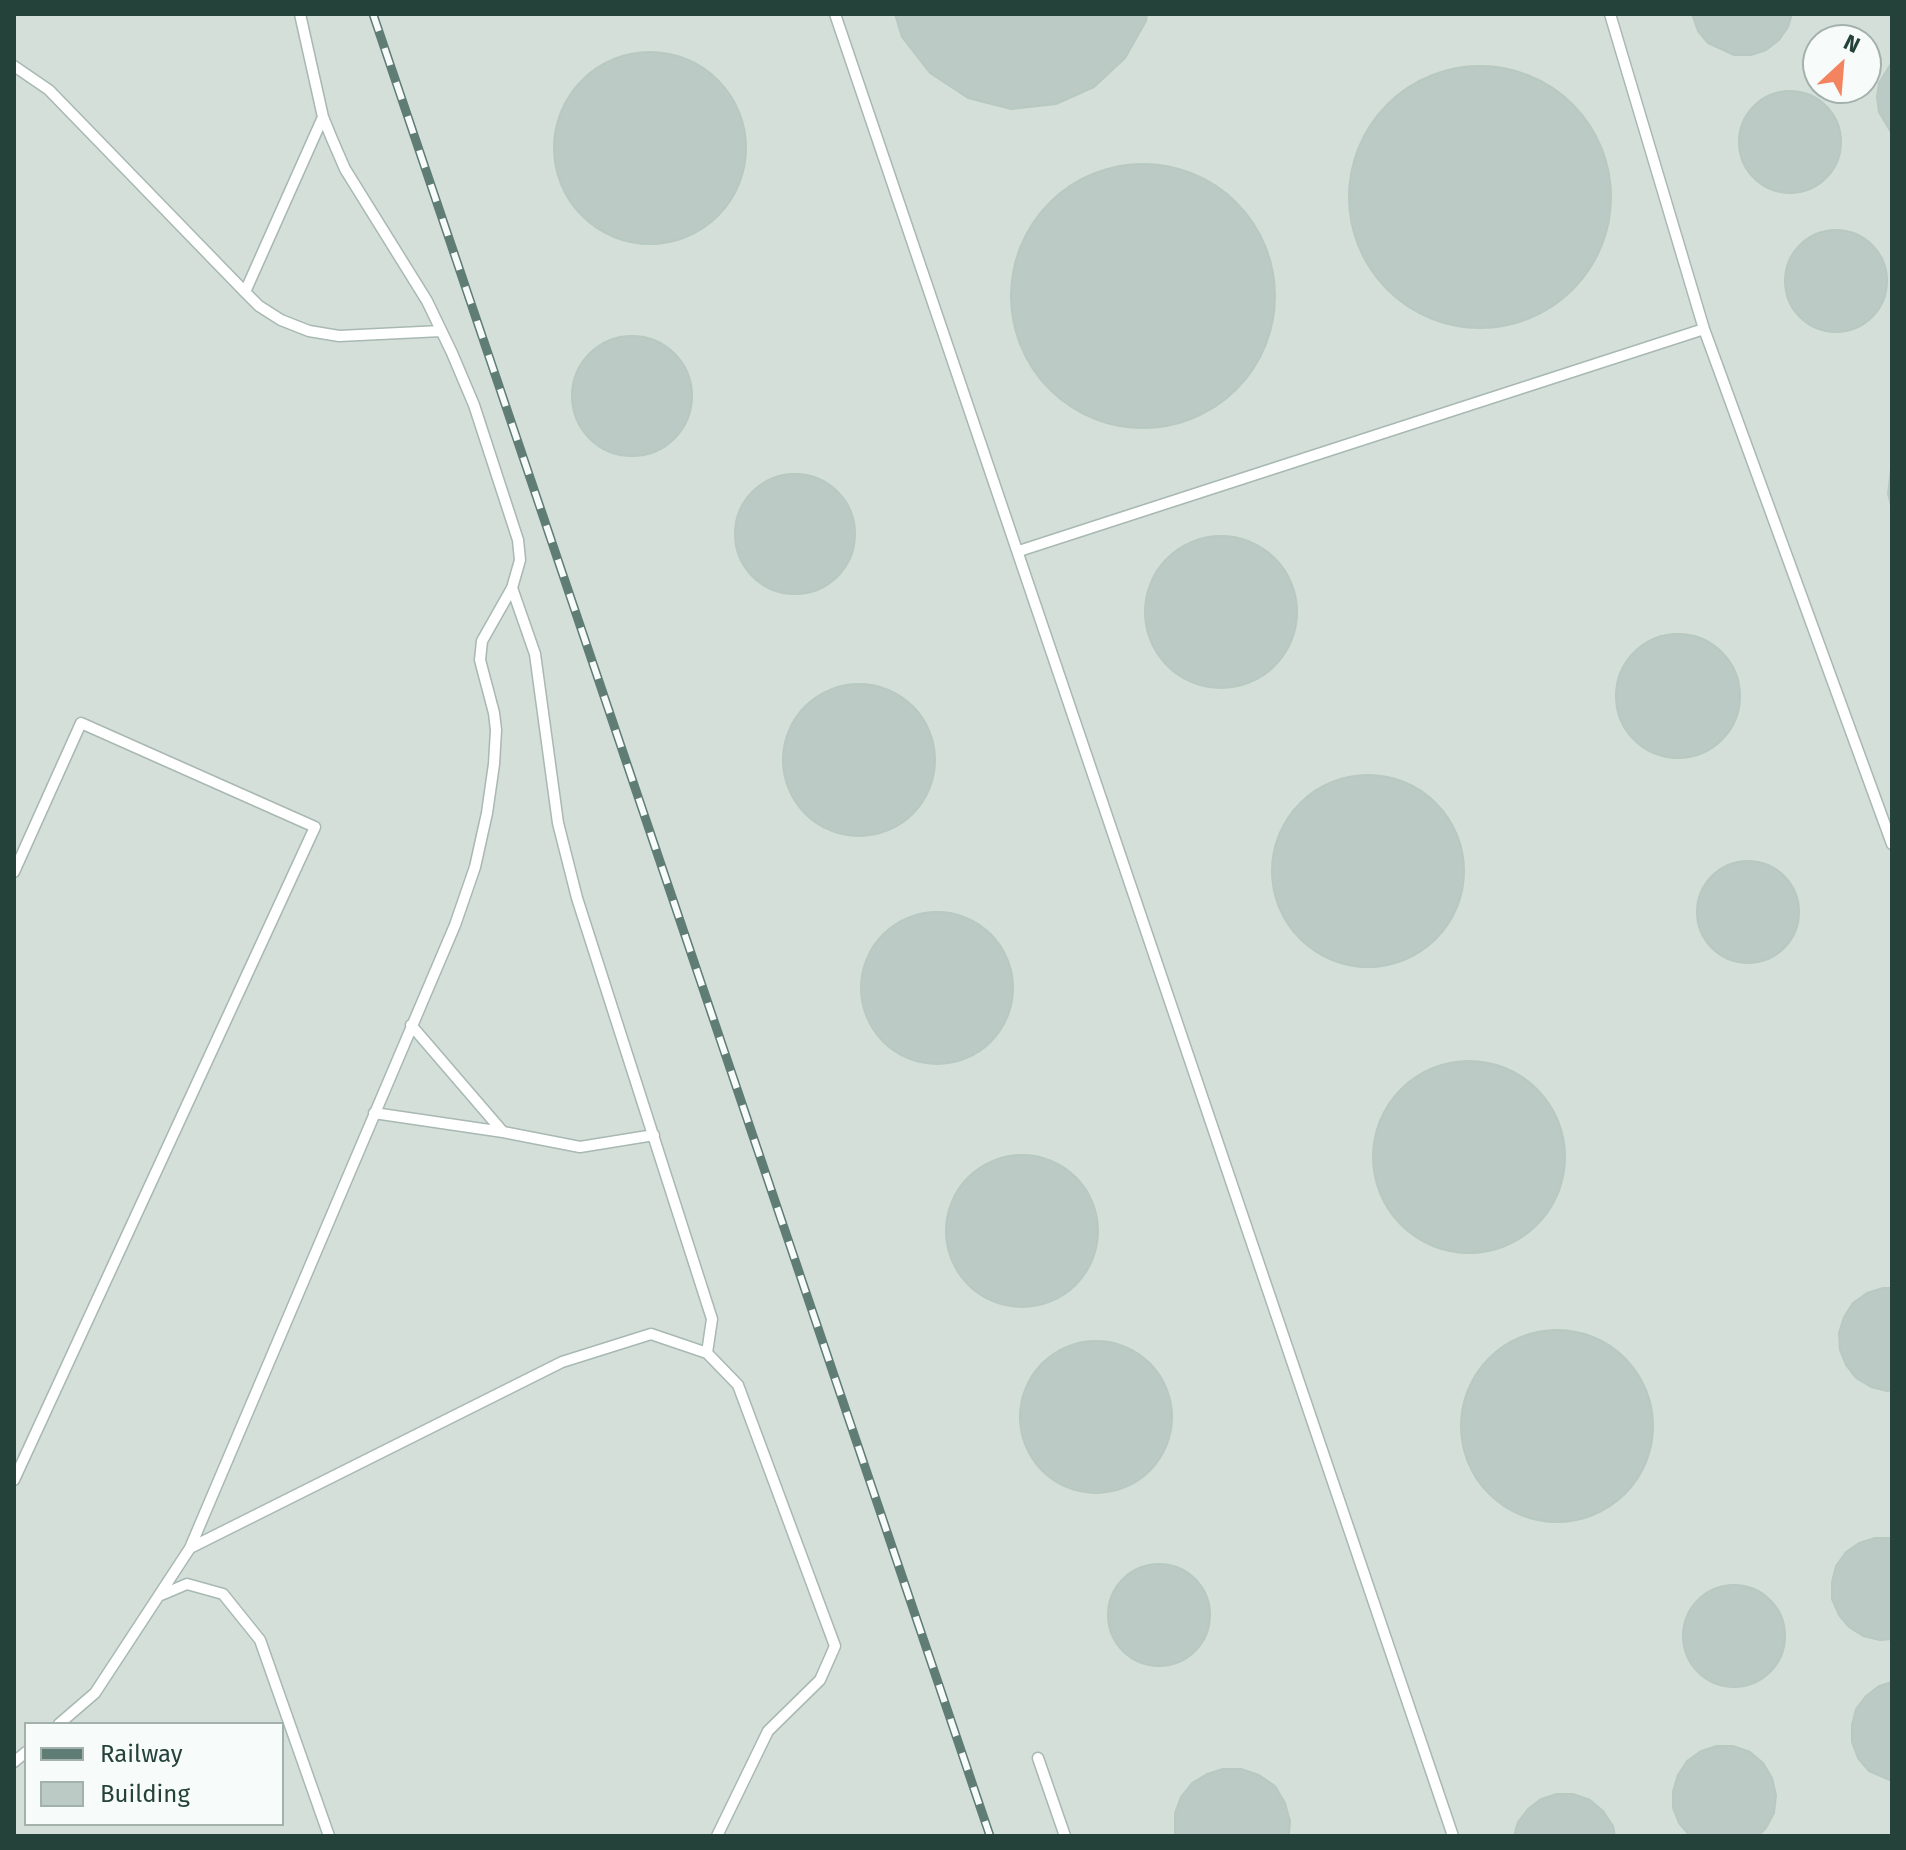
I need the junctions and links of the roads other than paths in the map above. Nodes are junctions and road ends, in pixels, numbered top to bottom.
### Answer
1 (300, 14) edge
2 (835, 14) edge
3 (1610, 14) edge
4 (14, 66) edge
5 (323, 117) junction
6 (245, 292) junction
7 (1704, 329) junction
8 (441, 331) junction
9 (1019, 551) junction
10 (512, 588) junction
11 (1892, 844) edge
12 (14, 872) edge
13 (411, 1025) junction
14 (374, 1113) junction
15 (503, 1132) junction
16 (654, 1135) junction
17 (707, 1353) junction
18 (14, 1480) edge
19 (190, 1548) junction
20 (159, 1596) junction
21 (61, 1722) edge
22 (1038, 1758) dead end
23 (329, 1836) edge
24 (717, 1836) edge
25 (1065, 1836) edge
26 (1453, 1836) edge

1 - 5 lane
2 - 9 lane
3 - 7 lane
4 - 6 lane
5 - 6 lane
5 - 8 lane
6 - 8 lane
7 - 9 lane
7 - 11 lane
8 - 10 lane
9 - 26 lane
10 - 13 lane
10 - 16 lane
12 - 18 lane
13 - 14 lane
13 - 15 lane
14 - 15 lane
14 - 19 lane
15 - 16 lane
16 - 17 lane
17 - 19 lane
17 - 24 lane
19 - 20 lane
20 - 21 lane
20 - 23 lane
22 - 25 lane

